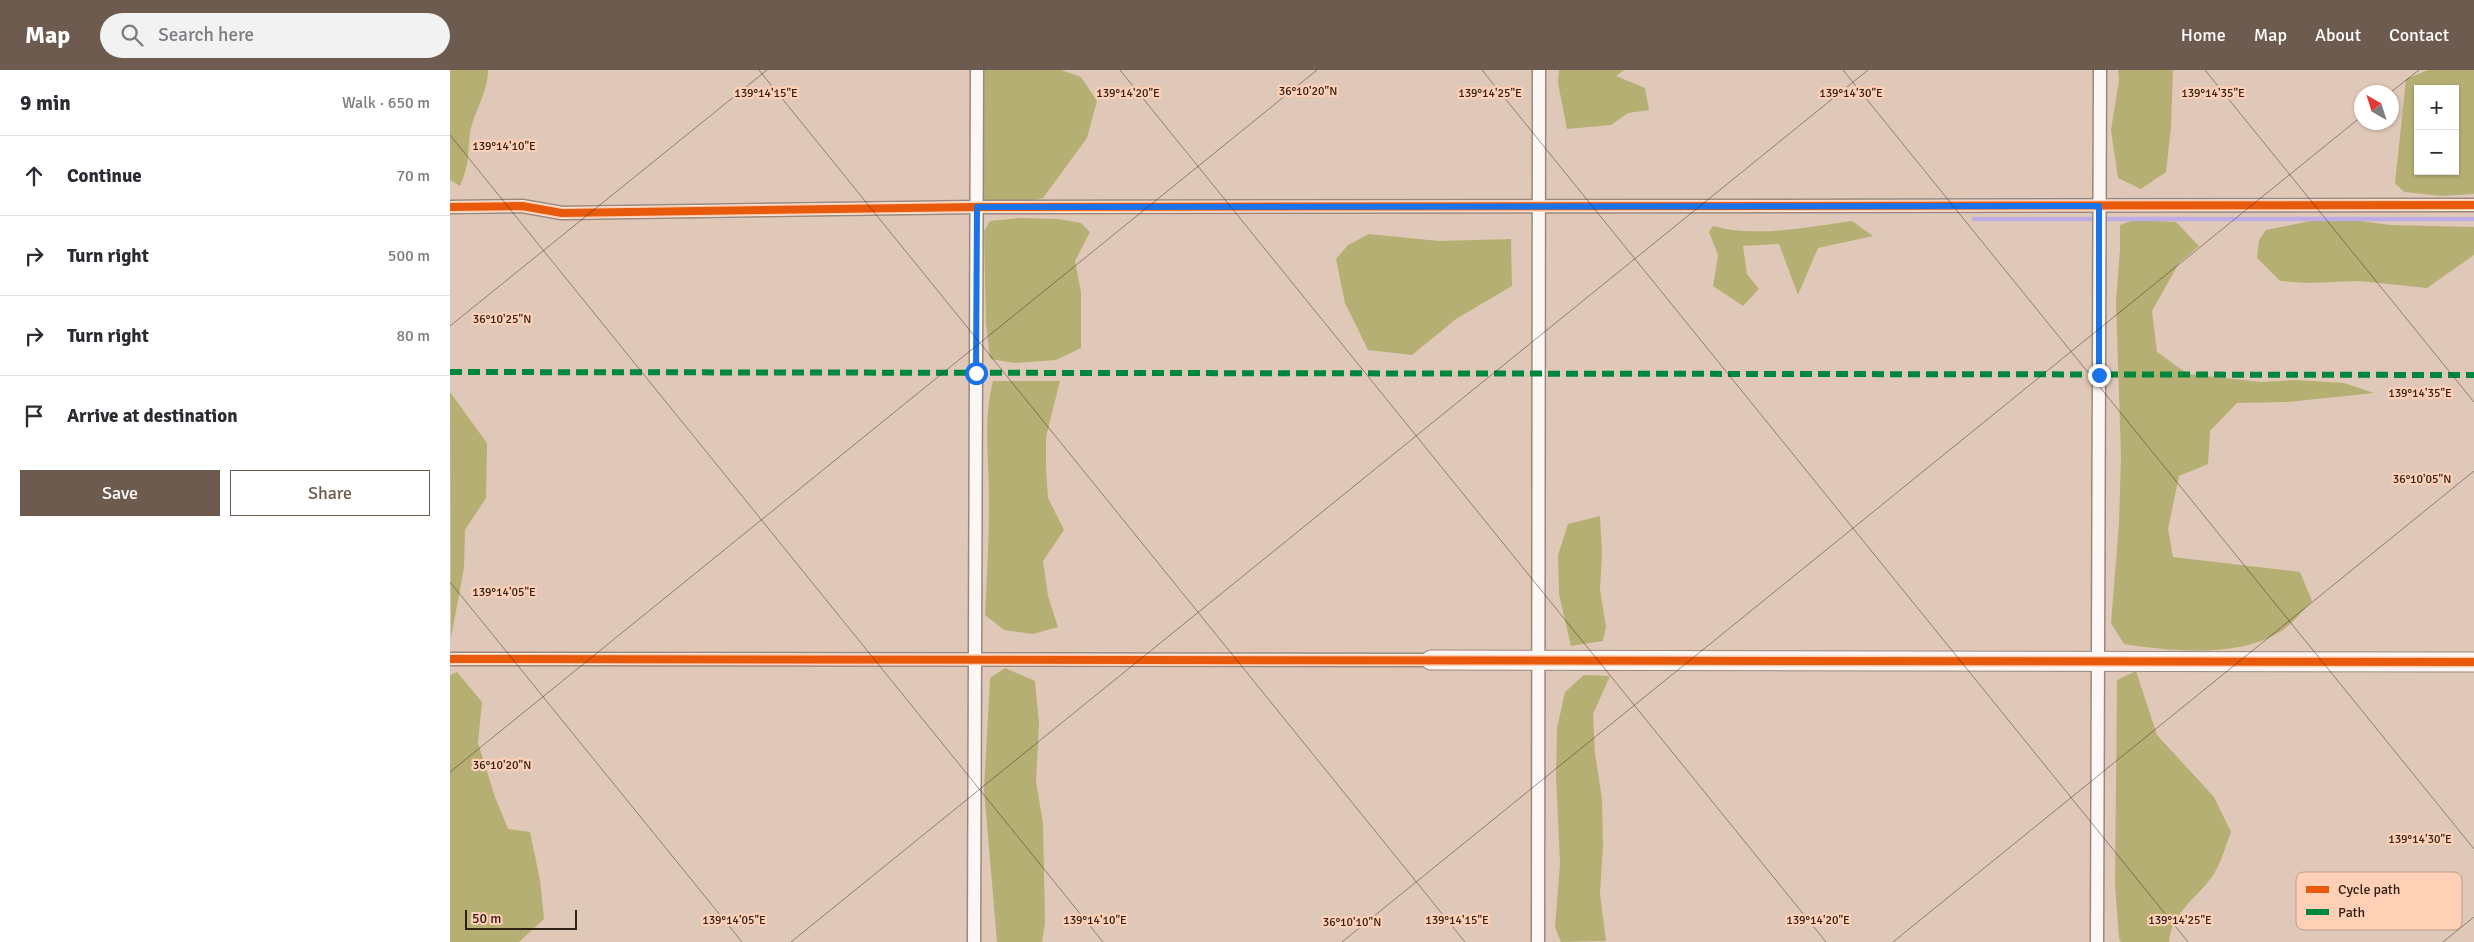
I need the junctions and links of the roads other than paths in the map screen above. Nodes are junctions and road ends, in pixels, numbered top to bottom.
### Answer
1 (978, 70) edge
2 (1540, 70) edge
3 (2100, 70) edge
4 (2474, 205) edge
5 (2099, 206) junction
6 (450, 207) edge
7 (977, 207) junction
8 (1538, 207) junction
9 (450, 659) edge
10 (975, 660) junction
11 (1431, 660) joint
12 (1540, 660) junction
13 (2098, 661) junction
14 (2474, 662) edge
15 (974, 942) edge
16 (1538, 942) edge
17 (2097, 942) edge

1 - 7 street
2 - 8 street
3 - 5 street
4 - 5 street
5 - 8 street
5 - 13 street
6 - 7 street
7 - 8 street
7 - 10 street
8 - 12 street
9 - 10 street
10 - 11 street
10 - 15 street
11 - 12 street
12 - 13 street
12 - 16 street
13 - 14 street
13 - 17 street

